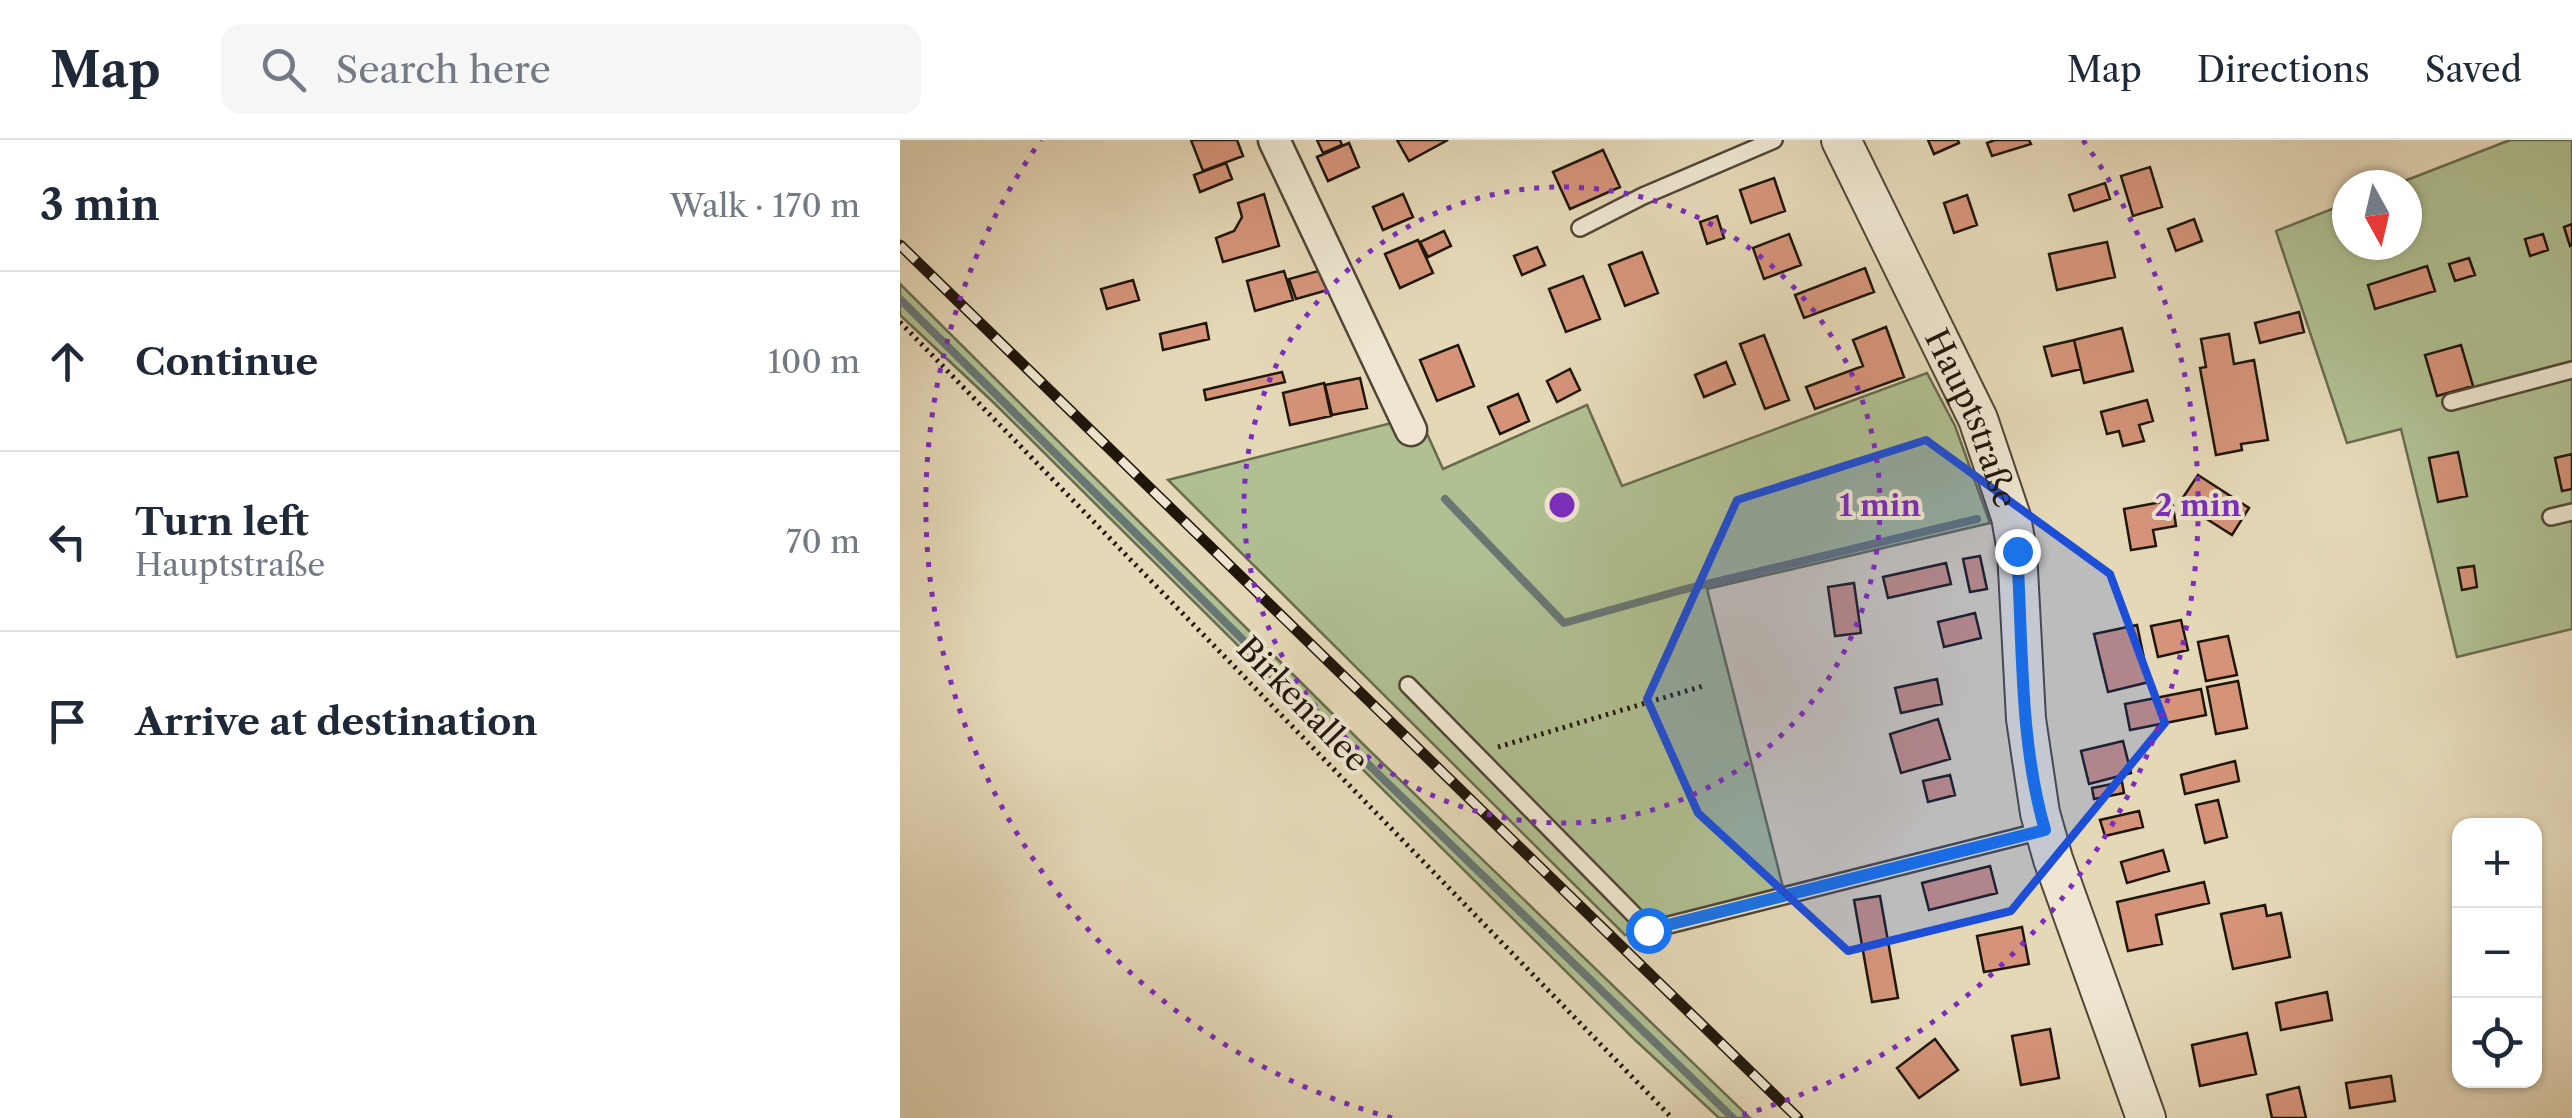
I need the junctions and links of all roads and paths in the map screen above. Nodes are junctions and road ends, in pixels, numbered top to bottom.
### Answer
1 (1274, 140) edge
2 (1774, 140) edge
3 (1841, 140) edge
4 (1580, 228) dead end
5 (900, 322) edge
6 (2572, 370) edge
7 (2451, 402) dead end
8 (1411, 430) dead end
9 (2572, 512) edge
10 (2550, 517) dead end
11 (1408, 685) dead end
12 (1703, 686) dead end
13 (1476, 754) junction
14 (2045, 830) junction
15 (1672, 1118) edge
16 (2146, 1118) edge

1 - 8 street
2 - 4 lane
3 - 14 street, Hauptstraße
5 - 15 path, Birkenallee
6 - 7 lane
9 - 10 lane
11 - 13 lane
12 - 13 path
13 - 14 lane
14 - 16 street, Hauptstraße

